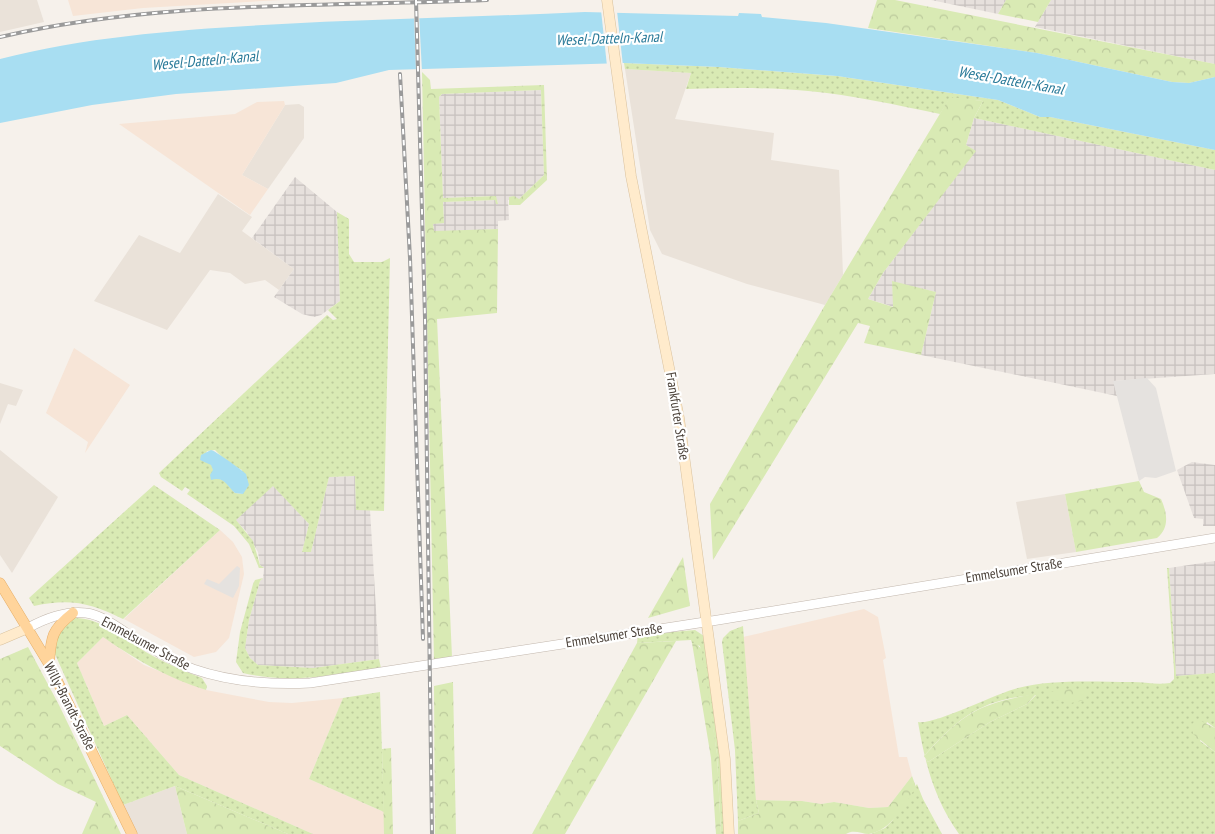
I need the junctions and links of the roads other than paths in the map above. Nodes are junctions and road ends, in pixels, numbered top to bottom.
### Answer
1 (607, 0) edge
2 (1215, 538) edge
3 (0, 583) edge
4 (73, 613) junction
5 (708, 621) junction
6 (28, 628) junction
7 (0, 640) edge
8 (50, 664) junction
9 (132, 834) edge
10 (729, 834) edge

1 - 5 main road, Frankfurter Straße
2 - 5 street, Emmelsumer Straße
3 - 6 main road, Willy-Brandt-Straße
4 - 5 street, Emmelsumer Straße
4 - 6 street, Emmelsumer Straße
4 - 8 main road
5 - 10 main road, Frankfurter Straße
6 - 7 main road
6 - 8 main road, Willy-Brandt-Straße
8 - 9 main road, Willy-Brandt-Straße

